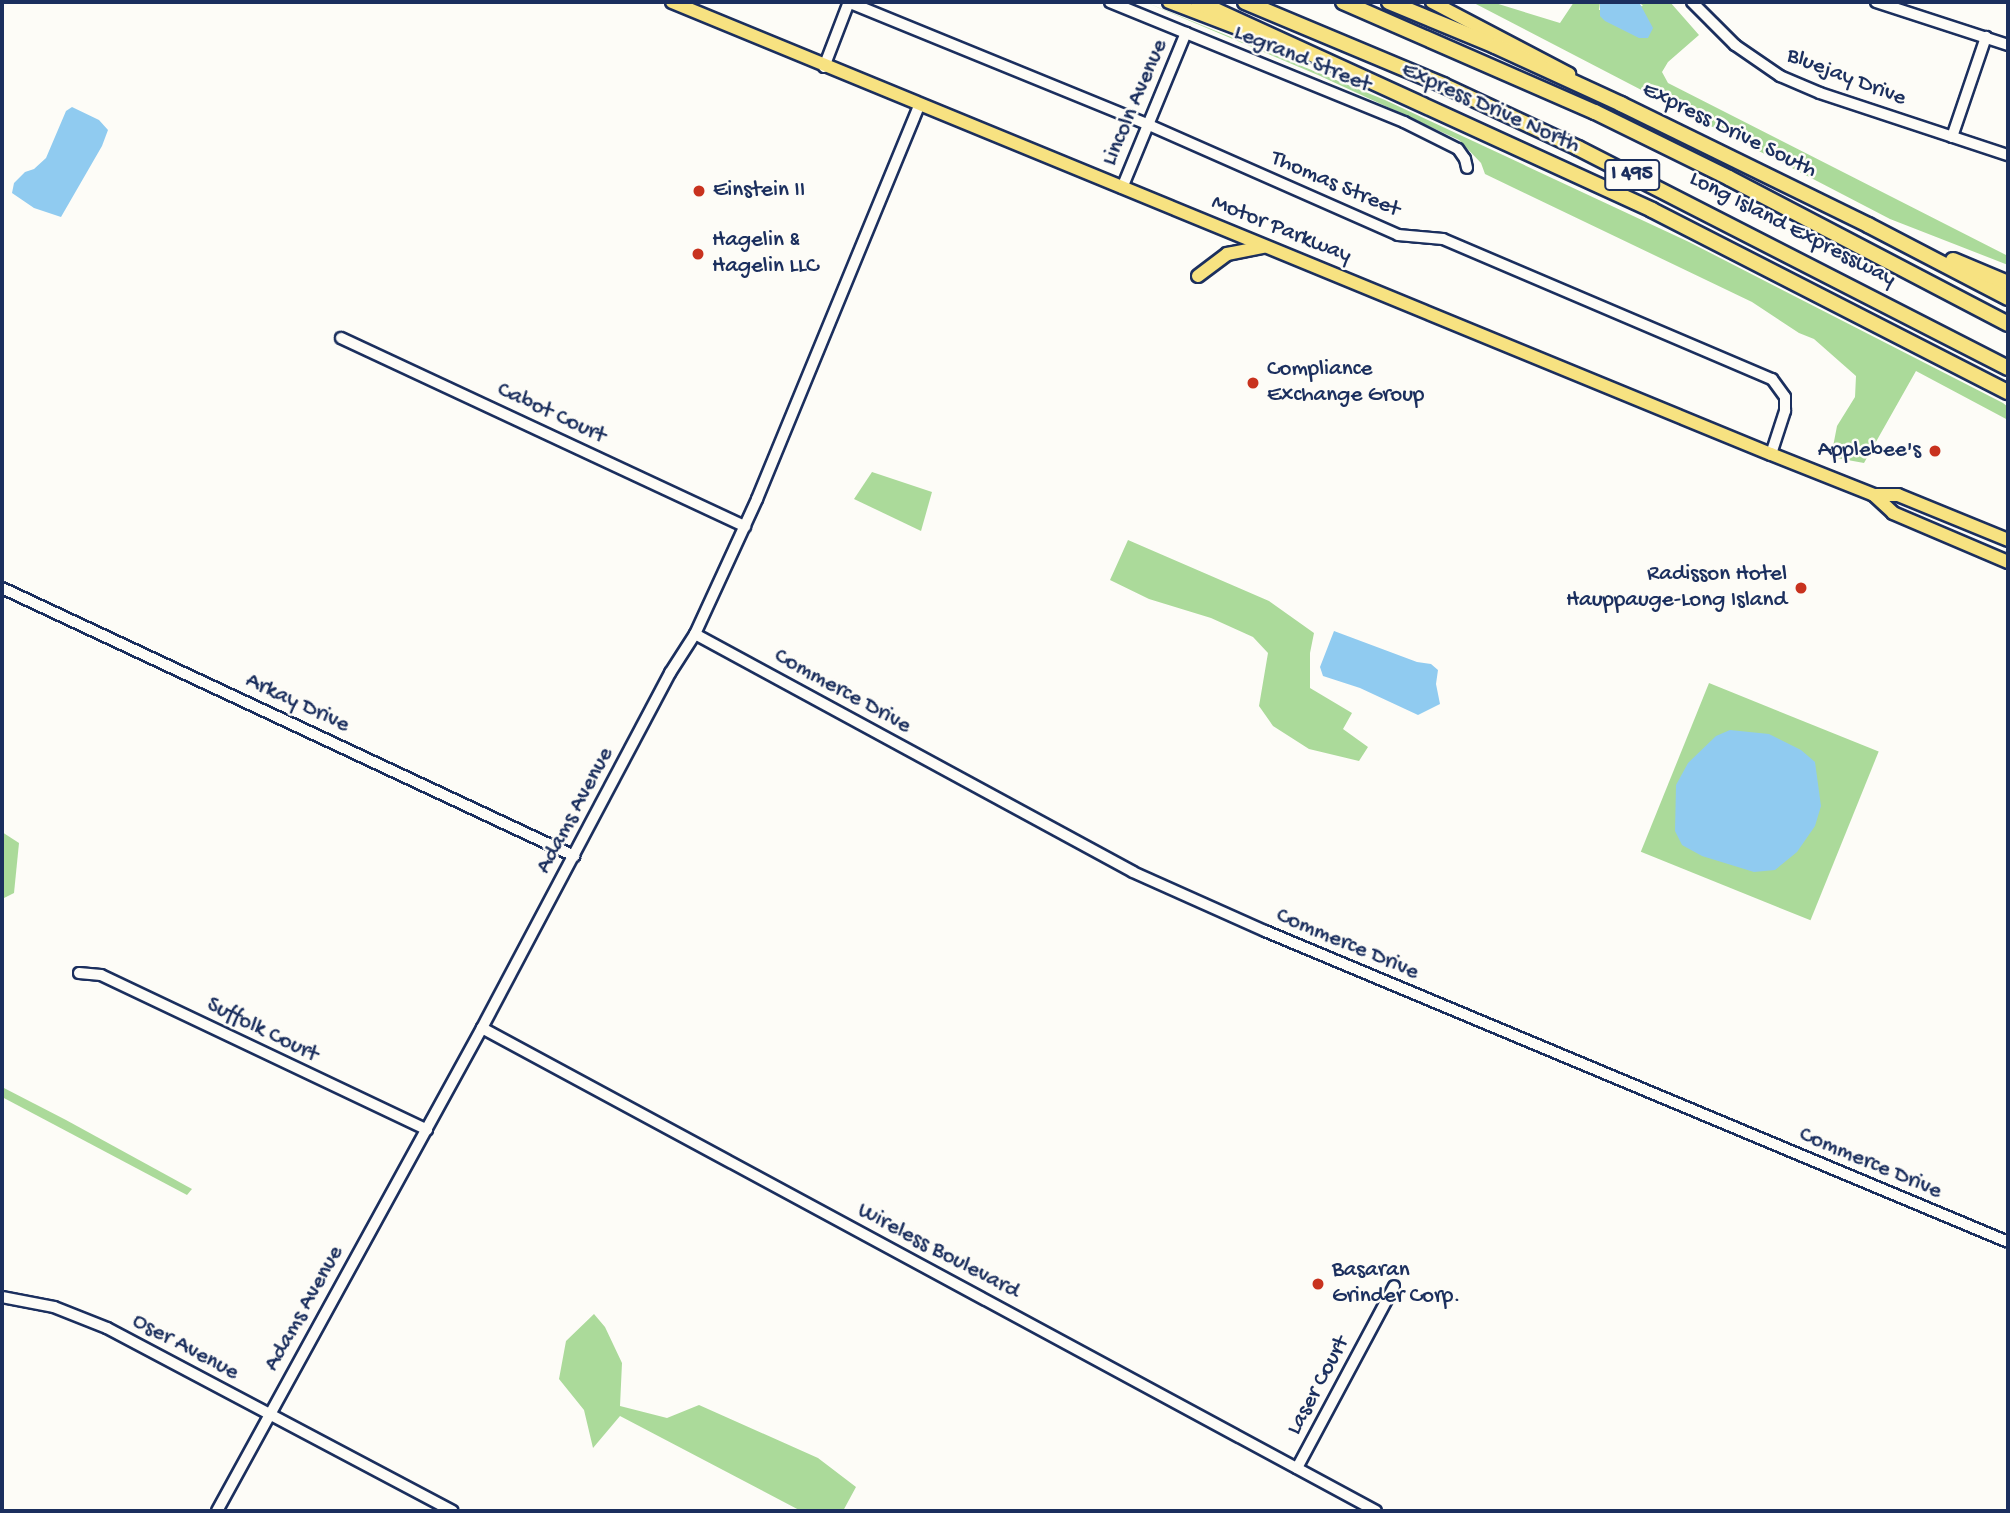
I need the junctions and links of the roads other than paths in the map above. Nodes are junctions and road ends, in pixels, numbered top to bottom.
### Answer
1 (672, 2) edge
2 (849, 2) edge
3 (1110, 2) edge
4 (1169, 2) edge
5 (1198, 2) edge
6 (1245, 2) edge
7 (1343, 2) edge
8 (1389, 2) edge
9 (1432, 2) edge
10 (1692, 2) edge
11 (1876, 2) edge
12 (1186, 33) junction
13 (1986, 37) junction
14 (2008, 45) edge
15 (1317, 57) junction
16 (824, 67) junction
17 (1621, 104) junction
18 (919, 105) junction
19 (1149, 125) junction
20 (1952, 137) junction
21 (2008, 155) edge
22 (1467, 168) dead end
23 (1122, 188) junction
24 (1868, 225) junction
25 (1267, 247) junction
26 (1198, 276) dead end
27 (2008, 283) edge
28 (2008, 298) edge
29 (2008, 324) edge
30 (341, 338) dead end
31 (2008, 368) edge
32 (1978, 375) junction
33 (2008, 392) edge
34 (2008, 399) edge
35 (1771, 454) junction
36 (1874, 495) junction
37 (745, 526) junction
38 (2008, 540) edge
39 (2008, 562) edge
40 (2, 588) edge
41 (695, 634) junction
42 (574, 856) junction
43 (79, 973) dead end
44 (482, 1028) junction
45 (427, 1130) junction
46 (2008, 1242) edge
47 (1394, 1286) dead end
48 (2, 1297) edge
49 (268, 1415) junction
50 (1297, 1468) junction
51 (217, 1511) edge
52 (453, 1511) edge
53 (1376, 1511) edge

1 - 16 main road, Motor Parkway
2 - 16 street
2 - 19 street, Thomas Street
3 - 12 street, Legrand Street
4 - 15 main road, Express Drive North
5 - 15 highway
6 - 31 highway, Long Island Expressway / I 495
7 - 29 highway, Long Island Expressway / I 495
8 - 17 highway
9 - 17 main road, Express Drive South
10 - 20 street, Bluejay Drive
11 - 13 street
12 - 19 street, Lincoln Avenue
12 - 22 street, Legrand Street
13 - 14 street
13 - 20 street
15 - 32 highway, Express Drive North
16 - 18 main road, Motor Parkway
17 - 24 highway, Express Drive South
18 - 23 main road, Motor Parkway
18 - 37 street, Adams Avenue
19 - 23 street, Lincoln Avenue
19 - 35 street, Thomas Street
20 - 21 street, Bluejay Drive
23 - 25 main road, Motor Parkway
24 - 27 highway
24 - 28 highway, Express Drive South
25 - 26 main road
25 - 35 main road, Motor Parkway
30 - 37 street, Cabot Court
32 - 33 highway, Express Drive North
32 - 34 highway
35 - 36 main road, Motor Parkway
36 - 38 main road, Motor Parkway
36 - 39 main road, Motor Parkway
37 - 41 street, Adams Avenue
40 - 42 street, Arkay Drive
41 - 42 street, Adams Avenue
41 - 46 street, Commerce Drive
42 - 44 street, Adams Avenue
43 - 45 street, Suffolk Court
44 - 45 street, Adams Avenue
44 - 50 street, Wireless Boulevard
45 - 49 street, Adams Avenue
47 - 50 street, Laser Court
48 - 49 street, Oser Avenue
49 - 51 street, Adams Avenue
49 - 52 street, Oser Avenue
50 - 53 street, Wireless Boulevard

